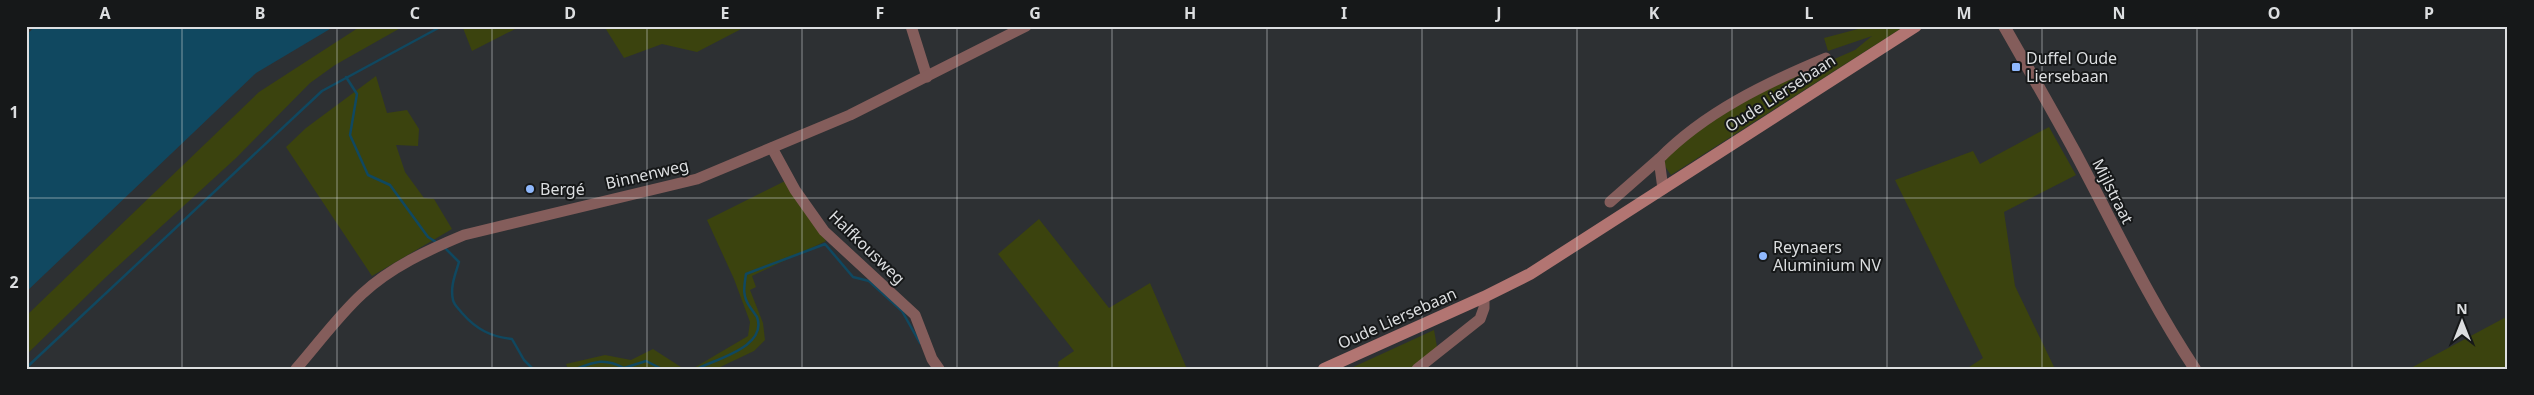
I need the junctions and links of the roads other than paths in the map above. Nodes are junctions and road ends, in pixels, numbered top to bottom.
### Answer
1 (910, 26) edge
2 (1026, 26) edge
3 (1916, 26) edge
4 (2004, 26) edge
5 (1826, 58) dead end
6 (927, 77) junction
7 (772, 148) junction
8 (1659, 159) junction
9 (1663, 190) junction
10 (1610, 202) dead end
11 (1484, 297) junction
12 (296, 369) edge
13 (938, 369) edge
14 (1324, 369) edge
15 (1417, 369) edge
16 (2195, 369) edge

1 - 6 street
2 - 6 street, Binnenweg
3 - 9 main road, Oude Liersebaan
4 - 16 street, Mijlstraat
5 - 8 street, Oude Liersebaan
6 - 7 street, Binnenweg
7 - 12 street, Binnenweg
7 - 13 street, Halfkousweg
8 - 9 street
8 - 10 street, Oude Liersebaan
9 - 11 main road, Oude Liersebaan
11 - 14 main road, Oude Liersebaan
11 - 15 street

